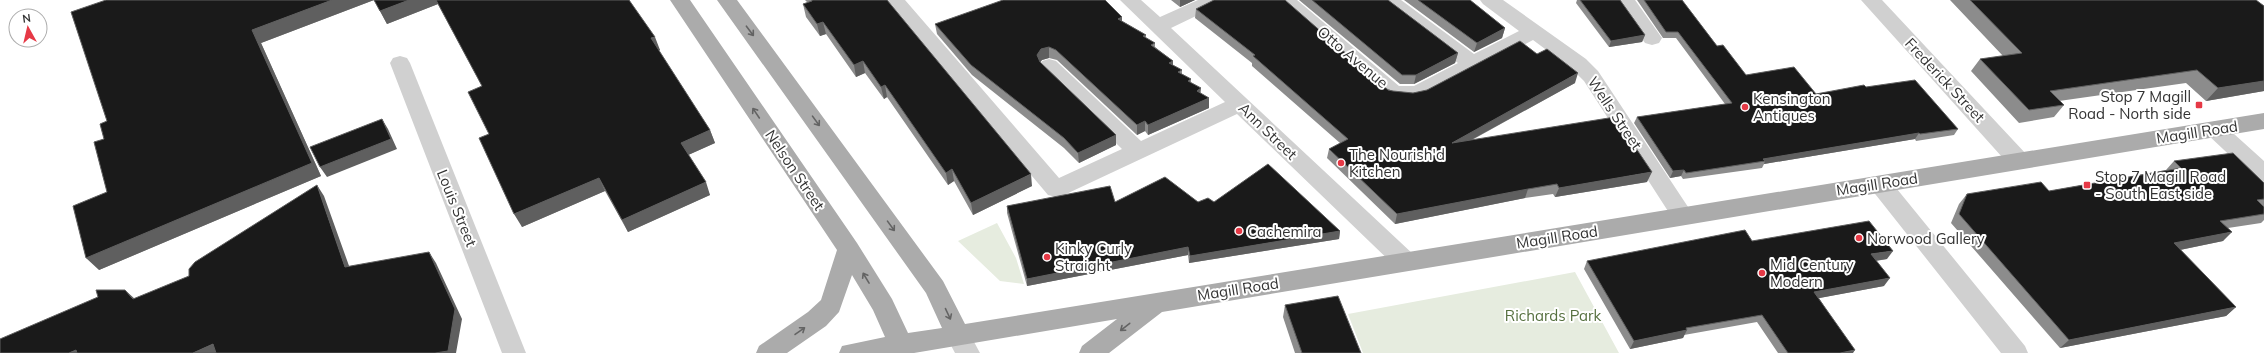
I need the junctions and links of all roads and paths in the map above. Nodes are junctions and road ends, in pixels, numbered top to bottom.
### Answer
1 (680, 0) edge
2 (727, 0) edge
3 (894, 0) edge
4 (1130, 0) edge
5 (1214, 0) edge
6 (1285, 0) edge
7 (1388, 0) edge
8 (1625, 0) edge
9 (1871, 0) edge
10 (1504, 3) edge
11 (1158, 26) junction
12 (1533, 32) junction
13 (1652, 38) dead end
14 (1472, 63) junction
15 (400, 64) dead end
16 (1049, 66) dead end
17 (1239, 104) junction
18 (2264, 121) edge
19 (2215, 129) junction
20 (1138, 151) junction
21 (2019, 161) junction
22 (2264, 174) edge
23 (1880, 184) junction
24 (1683, 216) junction
25 (849, 249) junction
26 (1406, 262) junction
27 (1155, 303) junction
28 (963, 344) edge
29 (902, 349) edge
30 (514, 353) edge
31 (768, 353) edge
32 (851, 353) edge
33 (1091, 353) edge
34 (2016, 353) edge

25 -> 1 main road, Nelson Street
2 -> 28 main road
3 - 20 street
4 - 11 street, Ann Street
5 - 11 street
6 - 14 street, Otto Avenue
7 - 14 street
8 - 13 street
9 - 21 street, Frederick Street
10 - 12 street, Wells Street
11 - 17 street, Ann Street
12 - 14 street, Otto Avenue
12 - 24 street, Wells Street
15 - 30 street, Louis Street
16 - 20 street
17 - 20 street
17 - 26 street, Ann Street
18 - 19 main road, Magill Road
19 - 21 main road, Magill Road
19 - 22 street
21 - 23 main road, Magill Road
23 - 24 main road, Magill Road
23 - 34 street
24 - 26 main road, Magill Road
29 -> 25 main road, Nelson Street
31 -> 25 main road
26 - 27 main road, Magill Road
27 - 28 main road, Magill Road
27 -> 33 main road
28 - 29 main road, Magill Road
29 - 32 main road, Magill Road

